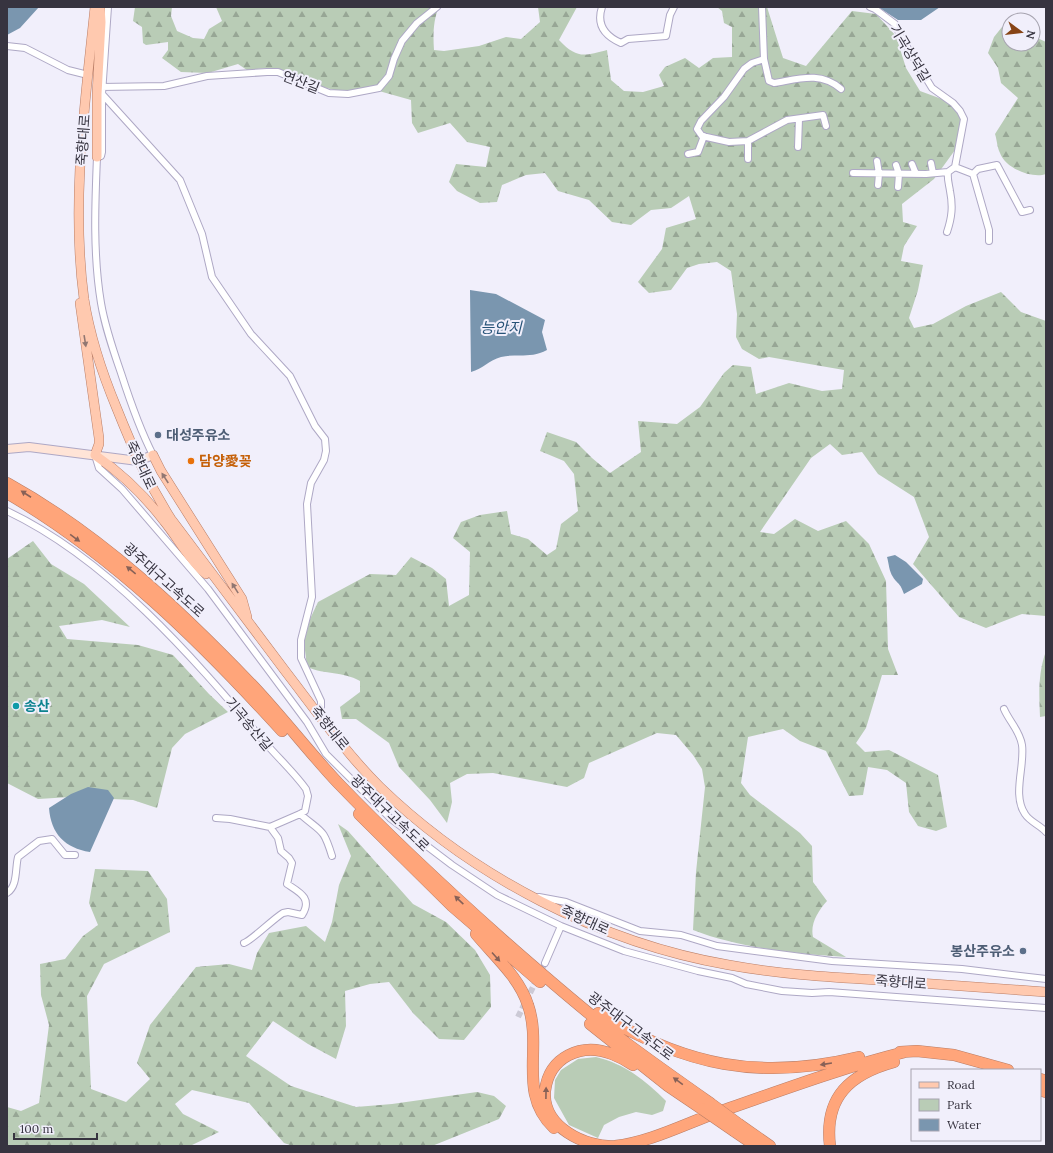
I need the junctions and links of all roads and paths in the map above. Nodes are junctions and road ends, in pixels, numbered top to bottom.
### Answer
1 (95, 7) edge
2 (100, 7) edge
3 (108, 7) edge
4 (437, 7) edge
5 (602, 7) edge
6 (674, 7) edge
7 (762, 7) edge
8 (870, 7) edge
9 (7, 46) edge
10 (764, 59) junction
11 (88, 75) junction
12 (101, 89) junction
13 (841, 89) dead end
14 (798, 119) junction
15 (826, 126) dead end
16 (704, 136) junction
17 (748, 141) junction
18 (798, 147) dead end
19 (688, 154) dead end
20 (98, 157) joint
21 (748, 158) dead end
22 (877, 161) dead end
23 (931, 163) dead end
24 (912, 164) dead end
25 (896, 165) dead end
26 (955, 167) junction
27 (948, 172) junction
28 (853, 173) dead end
29 (933, 173) junction
30 (879, 174) junction
31 (899, 174) junction
32 (916, 174) junction
33 (973, 174) junction
34 (878, 185) dead end
35 (898, 187) dead end
36 (1030, 210) dead end
37 (947, 232) dead end
38 (989, 241) dead end
39 (82, 274) junction
40 (7, 449) edge
41 (95, 455) junction
42 (153, 455) junction
43 (138, 461) junction
44 (7, 483) edge
45 (7, 493) edge
46 (7, 511) edge
47 (221, 586) junction
48 (250, 624) junction
49 (1004, 709) dead end
50 (321, 718) junction
51 (300, 814) junction
52 (216, 818) dead end
53 (270, 827) junction
54 (1046, 832) edge
55 (75, 855) dead end
56 (332, 856) dead end
57 (7, 893) edge
58 (532, 896) junction
59 (452, 906) junction
60 (561, 926) junction
61 (244, 943) dead end
62 (545, 963) tunnel mouth
63 (1046, 979) edge
64 (557, 988) junction
65 (1046, 992) edge
66 (1046, 1008) edge
67 (906, 1055) junction
68 (982, 1069) edge
69 (1004, 1069) edge
70 (668, 1086) junction
71 (706, 1106) junction
72 (737, 1128) junction
73 (578, 1146) edge
74 (635, 1146) edge
75 (756, 1146) edge
76 (770, 1146) edge
77 (830, 1146) edge

1 - 11 main road, 죽향대로
2 - 12 main road
3 - 12 street
4 - 12 street, 연산길
5 - 6 street
7 - 10 street
8 - 26 street, 기곡상덕길
9 - 11 street
10 - 13 street
10 - 16 street
11 - 39 main road, 죽향대로
12 - 20 main road
12 - 50 street
14 - 15 street
14 - 17 street
14 - 18 street
16 - 17 street
16 - 19 street
17 - 21 street
20 - 42 street
22 - 30 street
23 - 29 street
24 - 32 street
25 - 31 street
26 - 27 street
26 - 33 street
27 - 29 street
27 - 37 street
28 - 30 street
29 - 32 street
30 - 31 street
30 - 34 street
31 - 32 street
31 - 35 street
33 - 36 street
33 - 38 street
39 -> 41 main road
39 - 43 main road, 죽향대로
40 - 41 street
41 - 43 street
41 - 47 main road
41 - 60 street
42 - 43 street
48 -> 42 main road
43 - 47 main road, 죽향대로
64 -> 44 highway, 광주대구고속도로
45 -> 59 highway, 광주대구고속도로
46 - 51 street, 기곡송산길
47 - 48 main road, 죽향대로
48 - 50 main road, 죽향대로
49 - 54 street
50 - 58 main road, 죽향대로
51 - 53 street
51 - 56 street
52 - 53 street
53 - 61 street
55 - 57 street
58 - 63 street
58 - 65 main road, 죽향대로
59 - 70 highway, 광주대구고속도로
59 -> 73 highway
60 - 62 street
60 - 66 street
67 -> 64 highway
71 -> 64 highway, 광주대구고속도로
67 - 68 highway
67 - 69 highway
67 -> 70 highway
67 - 74 highway
67 - 77 highway
70 - 71 highway, 광주대구고속도로
71 - 72 highway, 광주대구고속도로, bridge
72 - 75 highway, 광주대구고속도로
72 - 76 highway, 광주대구고속도로

